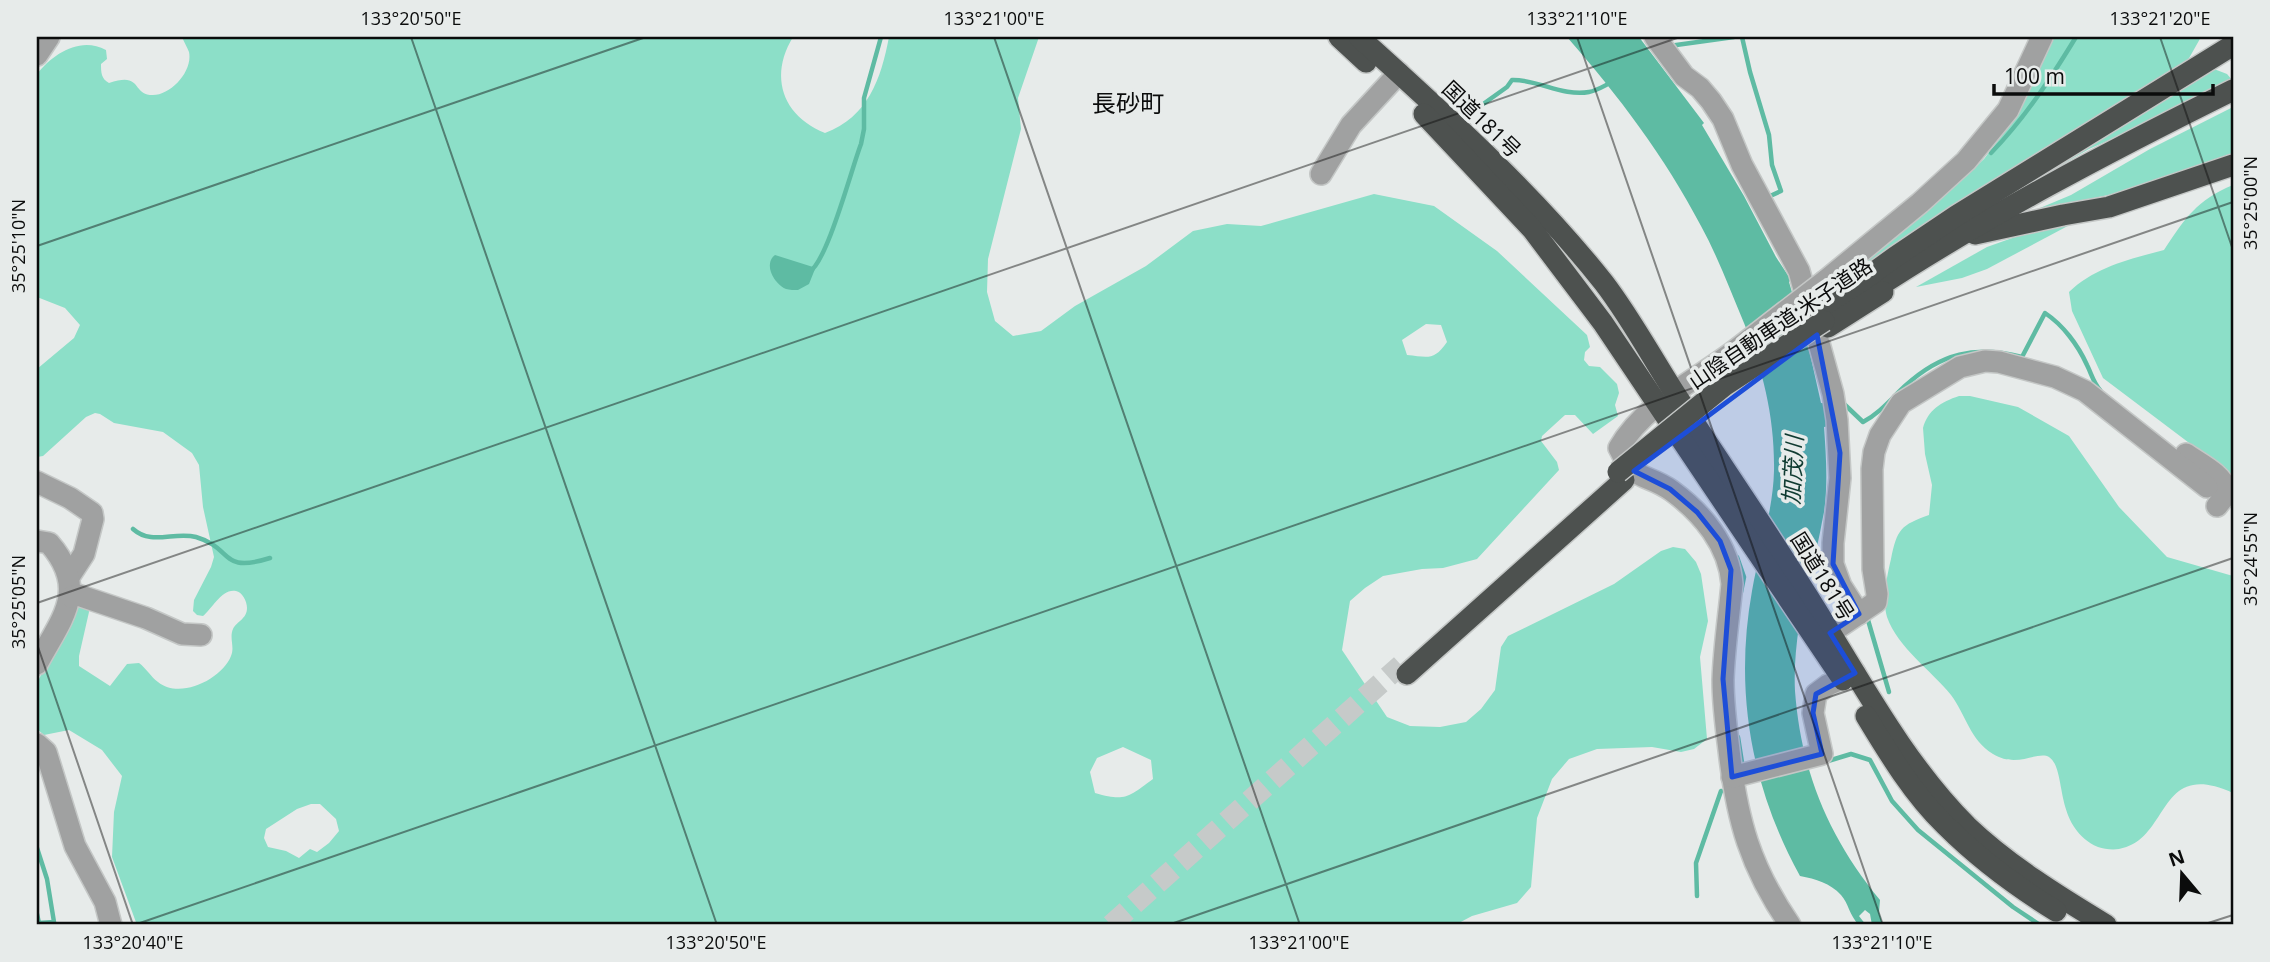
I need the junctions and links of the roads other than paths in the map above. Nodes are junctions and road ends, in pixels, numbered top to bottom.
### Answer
1 (48, 37) edge
2 (1339, 37) edge
3 (1359, 37) edge
4 (1655, 37) edge
5 (2042, 37) edge
6 (2229, 37) edge
7 (2233, 45) edge
8 (37, 55) edge
9 (1394, 78) junction
10 (2233, 90) edge
11 (2233, 97) edge
12 (2233, 166) edge
13 (1321, 174) dead end
14 (1975, 234) junction
15 (1824, 320) junction
16 (1666, 399) junction
17 (1621, 476) junction
18 (37, 482) edge
19 (2212, 497) dead end
20 (37, 541) edge
21 (70, 587) junction
22 (1859, 614) junction
23 (1824, 632) junction
24 (201, 635) dead end
25 (37, 664) edge
26 (1404, 670) tunnel mouth
27 (1849, 676) junction
28 (37, 744) edge
29 (1736, 776) junction
30 (111, 925) edge
31 (1790, 925) edge
32 (2079, 925) edge
33 (2106, 925) edge

1 - 8 street
2 - 9 highway, 国道181号
3 - 9 highway, 国道181号
4 - 22 street
5 - 16 street, bridge
6 - 7 street
7 - 15 highway
9 - 13 street
9 - 16 highway, 国道181号
10 - 15 highway, 山陰自動車道;米子道路
11 - 14 highway, 山陰自動車道;米子道路
12 - 14 highway
14 - 15 highway, 山陰自動車道;米子道路
15 - 17 highway, 山陰自動車道;米子道路
15 - 17 highway, 山陰自動車道;米子道路, bridge
16 - 23 highway, 国道181号
16 - 29 street
17 - 26 highway, 山陰自動車道;米子道路
18 - 21 street
19 - 22 street
20 - 21 street
21 - 24 street
21 - 25 street
22 - 23 street
23 - 27 highway, 国道181号
27 - 29 street
27 - 32 highway, 国道181号
27 - 33 highway, 国道181号
28 - 30 street
29 - 31 street

